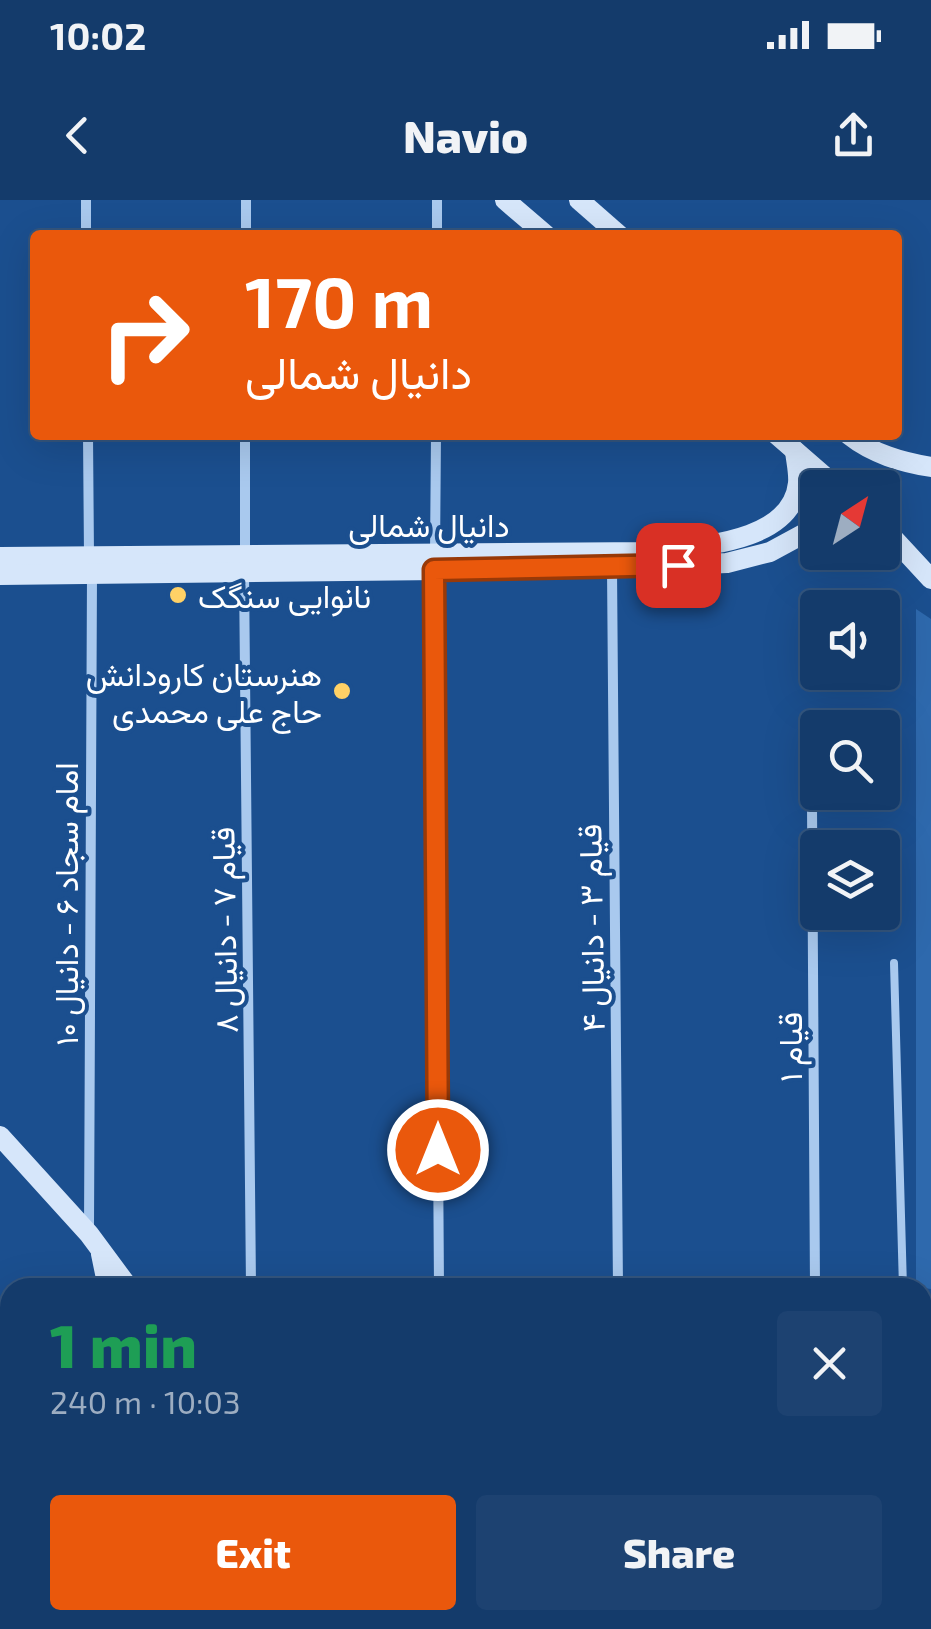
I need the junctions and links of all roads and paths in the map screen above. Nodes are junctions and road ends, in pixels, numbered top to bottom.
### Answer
1 (86, 200) edge
2 (246, 200) edge
3 (437, 200) edge
4 (506, 200) edge
5 (579, 200) edge
6 (86, 230) edge
7 (246, 230) edge
8 (437, 230) edge
9 (540, 230) edge
10 (613, 230) edge
11 (88, 440) edge
12 (246, 440) edge
13 (436, 440) edge
14 (782, 440) edge
15 (856, 440) edge
16 (795, 451) junction
17 (931, 467) edge
18 (817, 470) edge
19 (800, 536) edge
20 (900, 545) edge
21 (701, 555) junction
22 (0, 557) edge
23 (434, 562) junction
24 (245, 564) junction
25 (90, 565) junction
26 (612, 568) junction
27 (0, 575) edge
28 (931, 578) edge
29 (812, 810) edge
30 (894, 963) dead end
31 (0, 1136) edge
32 (94, 1241) junction
33 (105, 1278) edge
34 (122, 1278) edge
35 (251, 1278) edge
36 (439, 1278) edge
37 (618, 1278) edge
38 (815, 1278) edge
39 (904, 1278) edge

1 - 6 street
2 - 7 street
3 - 8 street
4 - 9 main road
5 - 10 main road
11 - 25 street, امام سجاد ۶ - دانیال ۱۰
12 - 24 street, قیام ۷ - دانیال ۸
13 - 23 street
14 - 16 main road
15 - 17 main road
16 - 18 main road
16 - 21 main road, دانیال شمالی
19 - 21 main road, دانیال شمالی
20 - 28 main road
21 - 23 main road, دانیال شمالی
21 - 26 main road, دانیال شمالی
22 - 25 main road, دانیال شمالی
23 - 24 main road, دانیال شمالی
23 - 26 main road, دانیال شمالی
23 - 36 street
24 - 25 main road, دانیال شمالی
24 - 35 street, قیام ۷ - دانیال ۸
25 - 27 main road, دانیال شمالی
25 - 32 street, امام سجاد ۶ - دانیال ۱۰
26 - 37 street, قیام ۳ - دانیال ۴
29 - 38 street, قیام ۱
30 - 39 lane
31 - 32 main road
32 - 33 main road
32 - 34 main road

